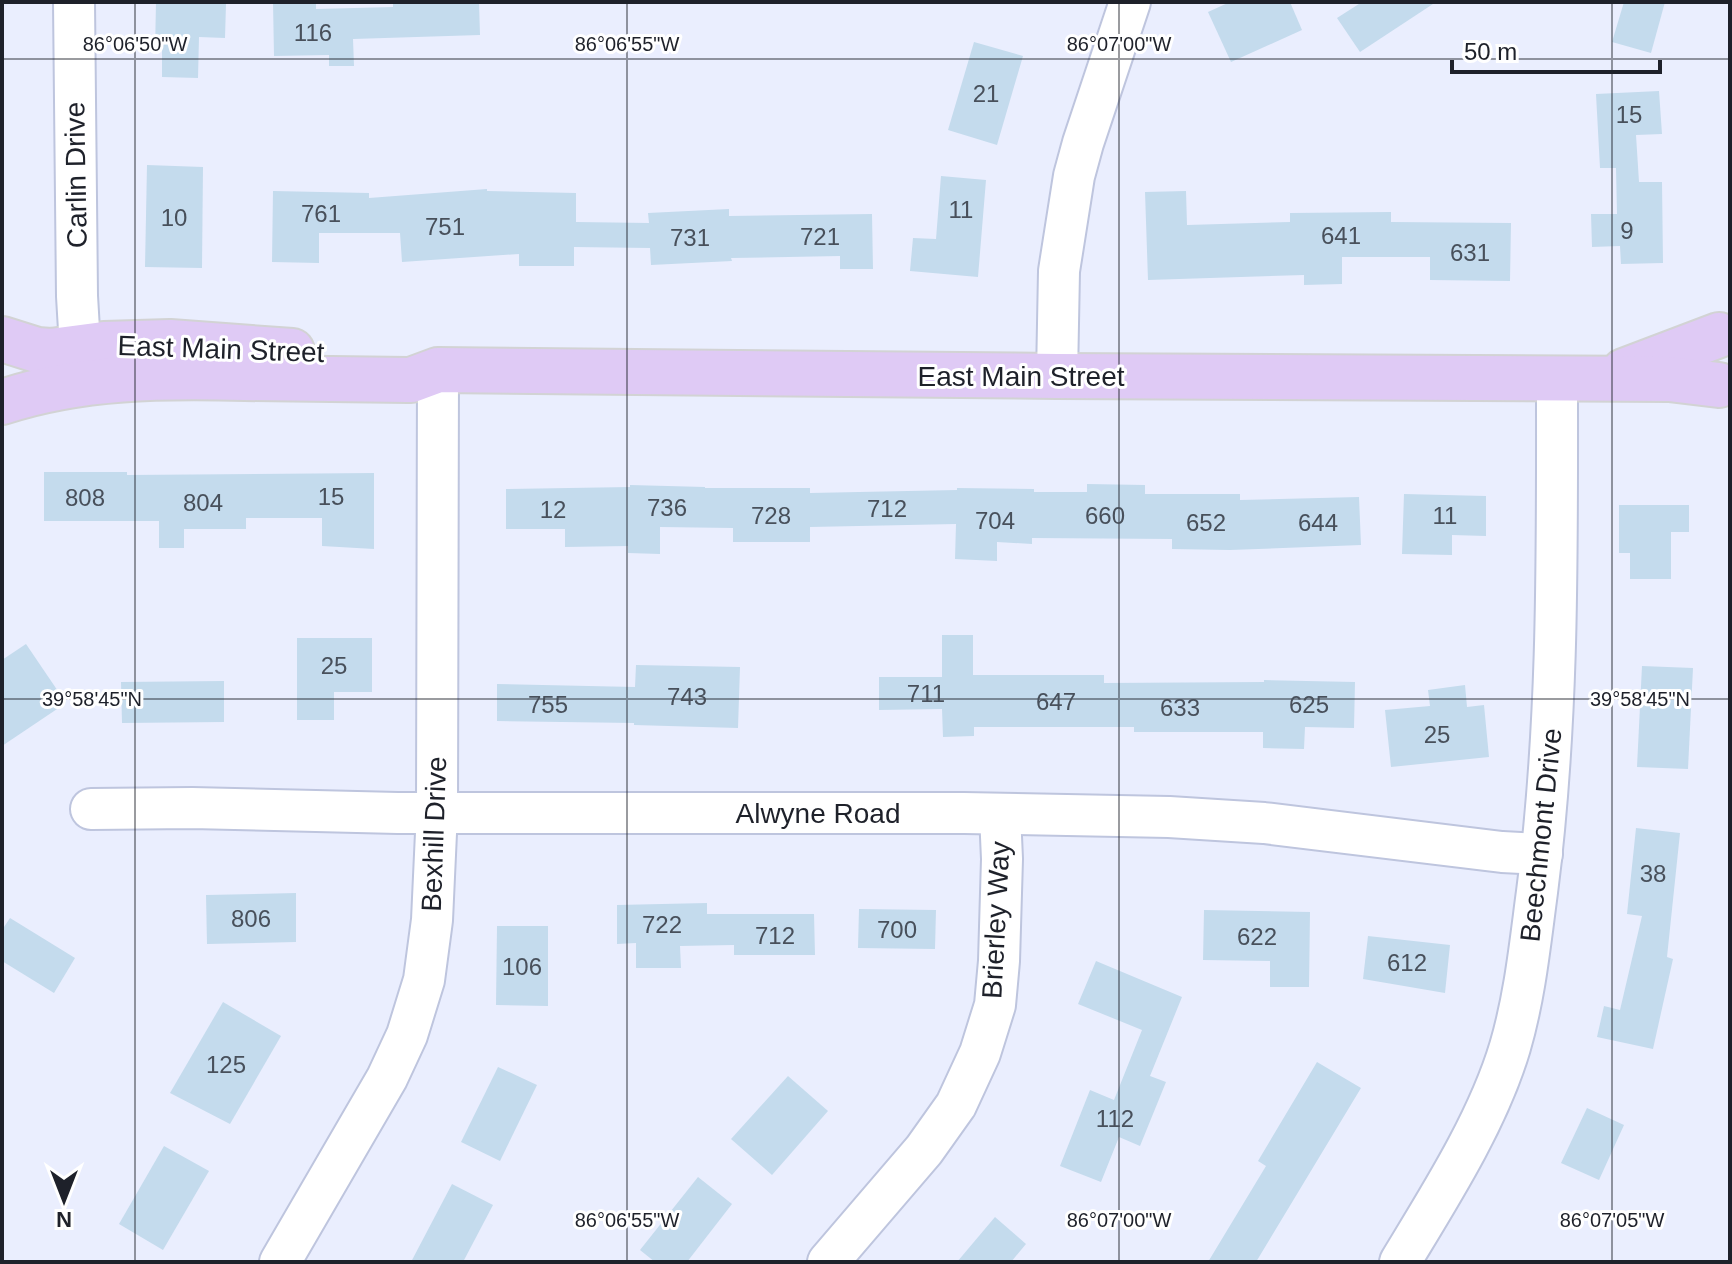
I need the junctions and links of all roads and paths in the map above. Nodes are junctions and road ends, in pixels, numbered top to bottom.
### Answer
1 (74, 2) edge
2 (1130, 2) edge
3 (1727, 324) edge
4 (2, 339) edge
5 (80, 347) junction
6 (438, 370) junction
7 (1057, 376) junction
8 (1557, 378) junction
9 (1603, 379) junction
10 (1724, 392) edge
11 (2, 402) edge
12 (91, 809) dead end
13 (437, 811) junction
14 (1000, 814) junction
15 (1542, 854) junction
16 (280, 1262) edge
17 (828, 1262) edge
18 (1400, 1262) edge

1 - 5 street, Carlin Drive
2 - 7 street
3 - 9 main road, East Main Street
3 - 10 main road
4 - 5 main road, East Main Street
5 - 6 main road, East Main Street
6 - 7 main road, East Main Street
6 - 11 main road, East Main Street
6 - 13 street, Bexhill Drive
7 - 8 main road, East Main Street
8 - 9 main road, East Main Street
8 - 15 street, Beechmont Drive
9 - 10 main road, East Main Street
12 - 13 street, Alwyne Road
13 - 14 street, Alwyne Road
13 - 16 street, Bexhill Drive
14 - 15 street, Alwyne Road
14 - 17 street, Brierley Way
15 - 18 street, Beechmont Drive

